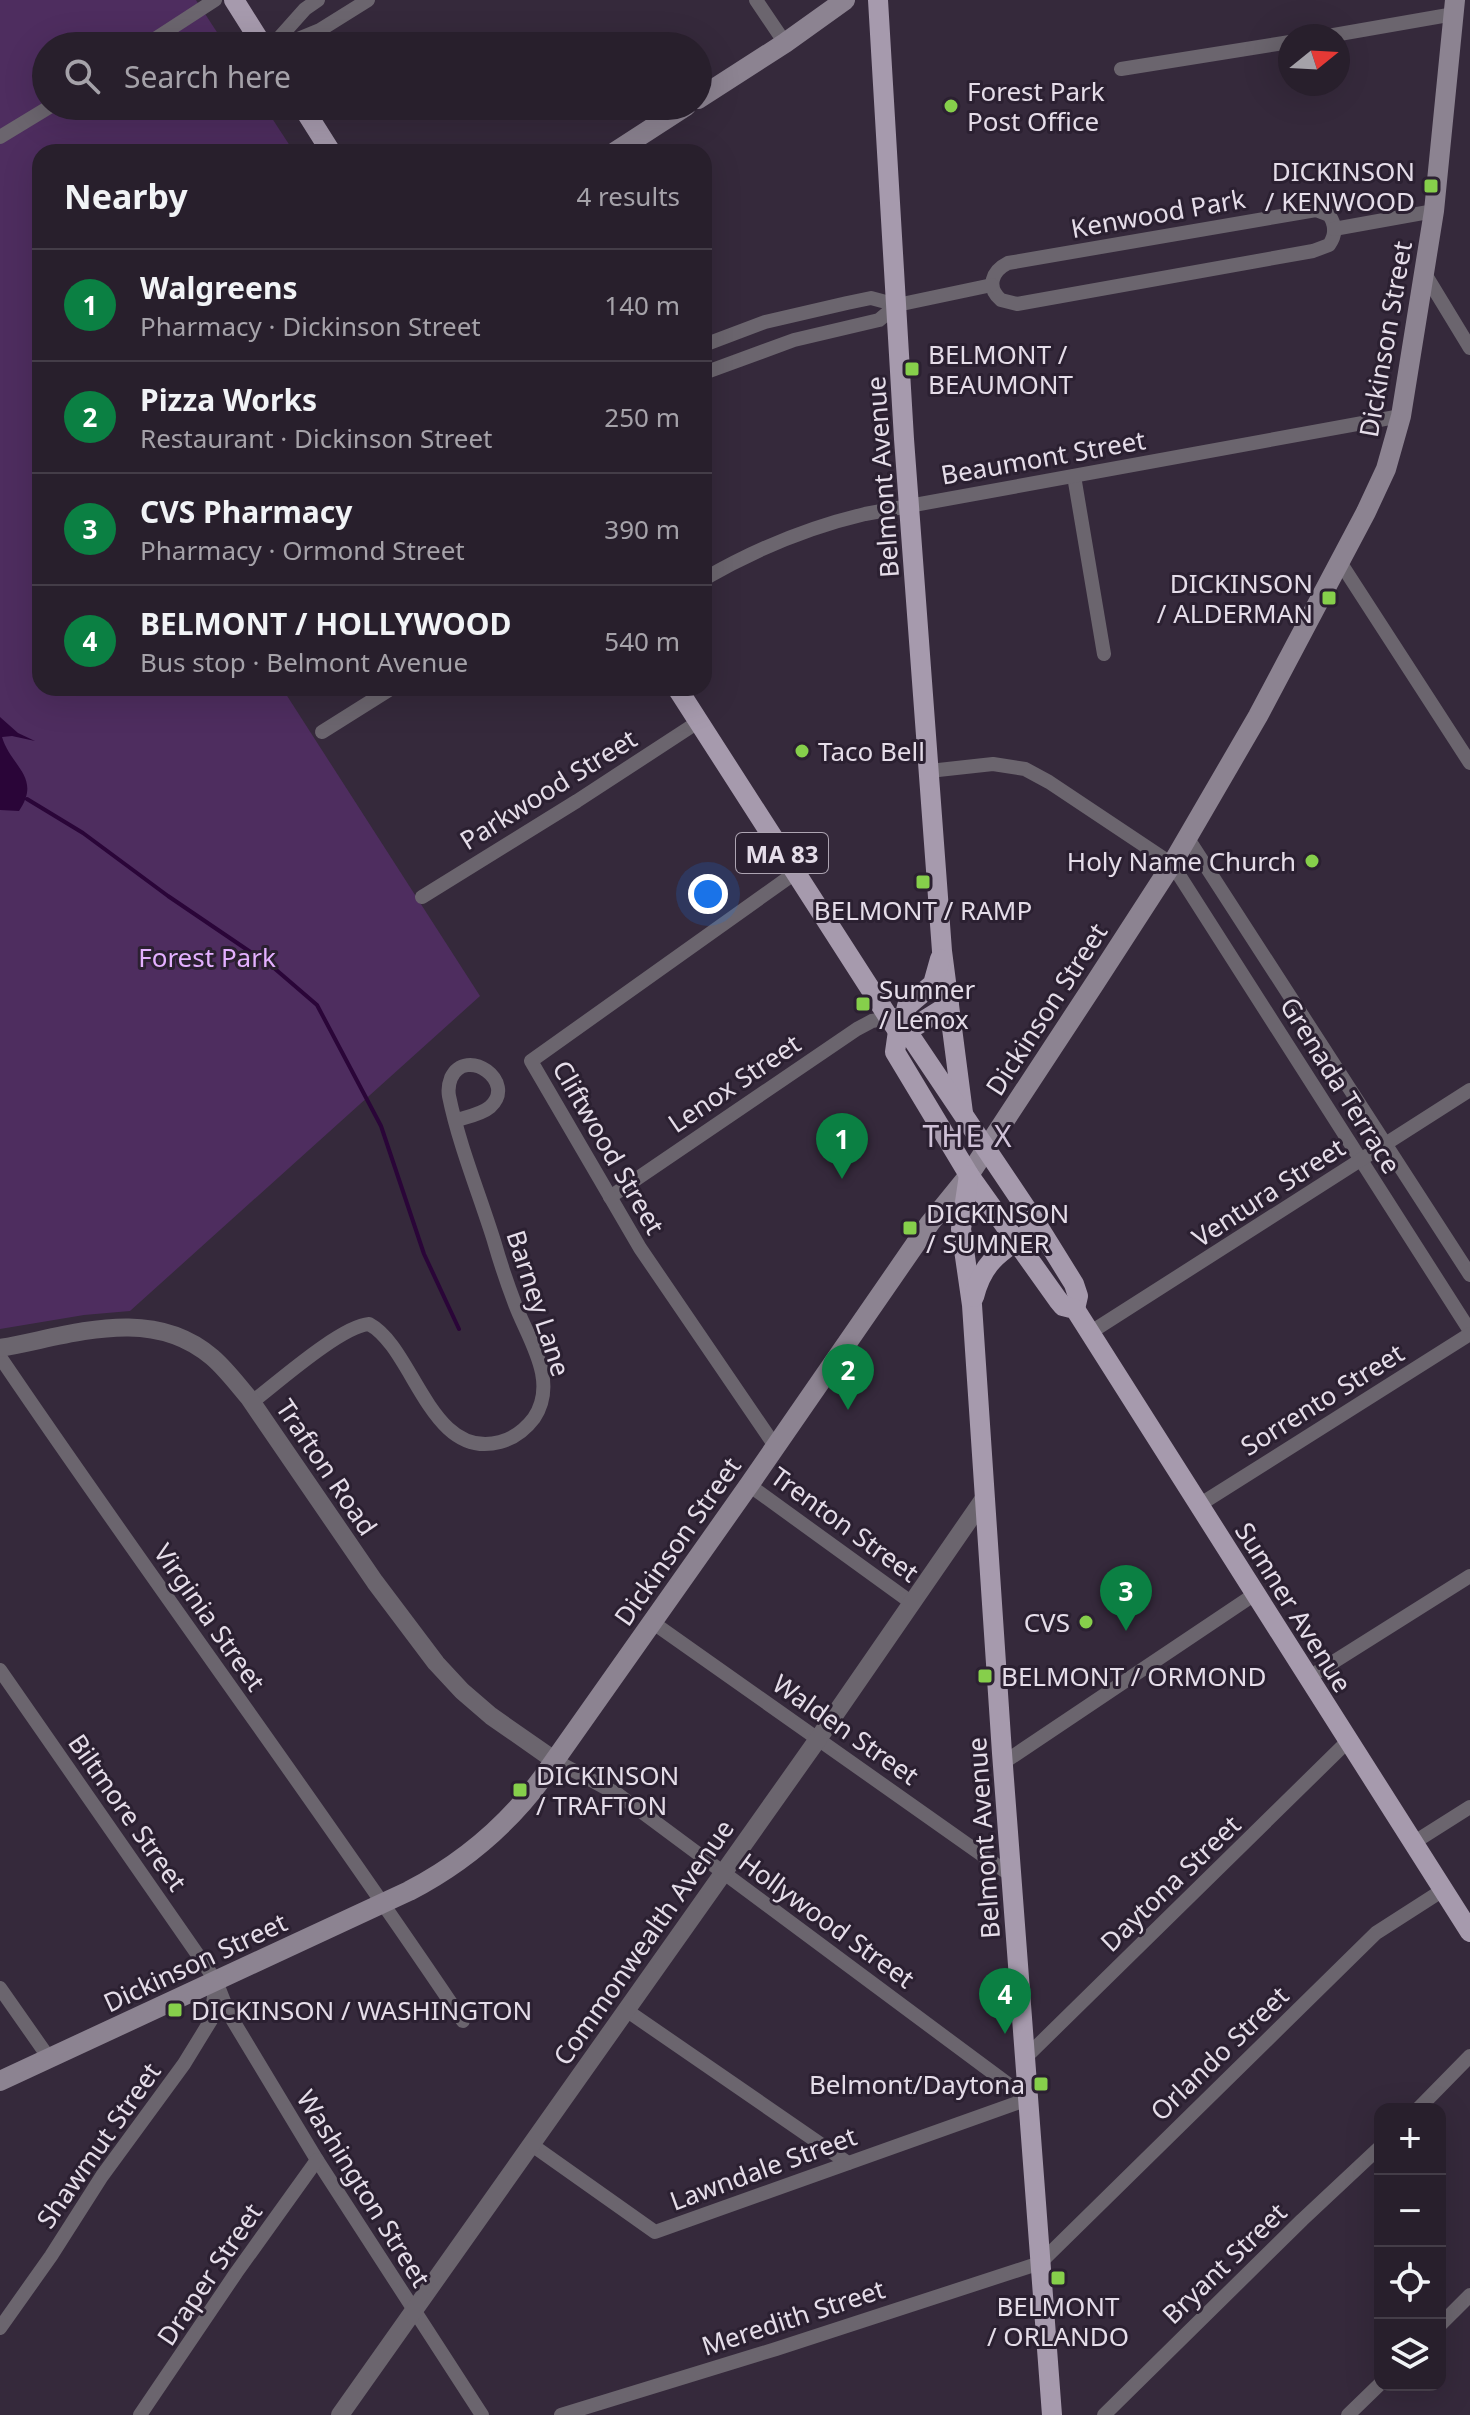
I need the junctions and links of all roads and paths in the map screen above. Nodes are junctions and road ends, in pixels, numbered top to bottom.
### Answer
1 (215, 0) edge
2 (234, 0) edge
3 (318, 0) edge
4 (368, 0) edge
5 (756, 0) edge
6 (845, 0) edge
7 (878, 0) edge
8 (1455, 7) edge
9 (1350, 31) edge
10 (166, 32) edge
11 (254, 32) edge
12 (284, 32) edge
13 (315, 32) edge
14 (785, 43) junction
15 (1278, 44) edge
16 (1121, 69) dead end
17 (712, 90) edge
18 (32, 118) edge
19 (311, 120) edge
20 (664, 120) edge
21 (0, 137) edge
22 (326, 144) edge
23 (627, 144) edge
24 (1434, 211) junction
25 (1334, 229) junction
26 (1425, 274) junction
27 (992, 285) junction
28 (897, 305) junction
29 (712, 342) edge
30 (1470, 348) edge
31 (712, 370) edge
32 (1401, 416) junction
33 (1074, 476) junction
34 (909, 505) junction
35 (1340, 562) junction
36 (712, 575) edge
37 (1104, 654) dead end
38 (379, 696) edge
39 (682, 696) edge
40 (698, 722) junction
41 (322, 732) dead end
42 (1470, 763) edge
43 (929, 771) junction
44 (1187, 837) junction
45 (1172, 864) junction
46 (795, 873) junction
47 (422, 897) dead end
48 (942, 951) junction
49 (949, 1005) junction
50 (897, 1023) junction
51 (1470, 1090) edge
52 (963, 1113) junction
53 (457, 1120) dead end
54 (1384, 1145) junction
55 (986, 1147) junction
56 (1361, 1161) junction
57 (969, 1175) junction
58 (610, 1197) junction
59 (1038, 1226) junction
60 (1016, 1241) junction
61 (1470, 1275) edge
62 (972, 1305) junction
63 (1075, 1309) junction
64 (1091, 1332) junction
65 (1470, 1332) edge
66 (0, 1348) edge
67 (0, 1357) edge
68 (252, 1402) junction
69 (775, 1446) junction
70 (749, 1485) junction
71 (985, 1497) junction
72 (1199, 1505) junction
73 (1470, 1576) edge
74 (1255, 1594) junction
75 (912, 1603) junction
76 (652, 1622) junction
77 (0, 1670) edge
78 (1308, 1678) junction
79 (818, 1739) junction
80 (1348, 1741) junction
81 (554, 1760) junction
82 (1003, 1763) junction
83 (1470, 1807) edge
84 (1413, 1843) junction
85 (722, 1873) junction
86 (1012, 1876) junction
87 (1443, 1890) junction
88 (384, 1903) junction
89 (1470, 1932) edge
90 (216, 1981) junction
91 (0, 1988) edge
92 (626, 2010) junction
93 (463, 2021) dead end
94 (1470, 2056) edge
95 (49, 2058) junction
96 (1025, 2058) junction
97 (0, 2081) edge
98 (1028, 2099) junction
99 (1424, 2103) edge
100 (532, 2145) junction
101 (1374, 2153) edge
102 (317, 2160) junction
103 (848, 2163) junction
104 (1040, 2263) junction
105 (1470, 2295) edge
106 (414, 2312) junction
107 (1446, 2319) edge
108 (0, 2328) edge
109 (1374, 2390) edge
110 (140, 2415) edge
111 (340, 2415) edge
112 (482, 2415) edge
113 (561, 2415) edge
114 (1052, 2415) edge
115 (1104, 2415) edge
116 (1348, 2415) edge

1 - 10 street
2 - 11 main road
3 - 12 street
4 - 13 street
5 - 14 street
6 - 14 main road
7 - 28 main road, Belmont Avenue
8 - 9 street
8 - 24 main road, Dickinson Street
14 - 17 main road
15 - 16 street
18 - 21 street
19 - 22 main road
20 - 23 main road
24 - 25 street
24 - 26 main road, Dickinson Street
25 - 27 street
25 - 27 street, Kenwood Park
26 - 30 street
26 - 32 main road, Dickinson Street
27 - 28 street, Kenwood Park
28 - 29 street
28 - 31 street
28 - 34 main road, Belmont Avenue
32 - 33 street, Beaumont Street
32 - 35 main road, Dickinson Street
33 - 34 street, Beaumont Street
33 - 37 street
34 - 36 street, Beaumont Street
34 - 43 main road, Belmont Avenue
35 - 42 street
35 - 44 main road, Dickinson Street
38 - 41 street
39 - 40 main road, Sumner Avenue / MA 83
40 - 46 main road, Sumner Avenue / MA 83
40 - 47 street, Parkwood Street
43 - 45 street
43 - 48 main road, Belmont Avenue
44 - 45 main road, Dickinson Street
44 - 54 street, Grenada Terrace
45 - 55 main road, Dickinson Street
45 - 56 street, Grenada Terrace
46 - 50 main road, Sumner Avenue / MA 83
46 - 58 street, Cliftwood Street
48 - 49 main road, Belmont Avenue
48 - 50 main road, Belmont Avenue
49 - 50 main road
49 - 52 main road, Belmont Avenue
50 - 52 main road, Sumner Avenue / MA 83
50 - 57 main road, Sumner Avenue / MA 83
50 - 58 street, Lenox Street
51 - 54 street, Ventura Street
52 - 55 main road, Sumner Avenue / MA 83
53 - 68 street, Barney Lane
54 - 56 street, Ventura Street
54 - 61 street, Grenada Terrace
55 - 57 main road, Dickinson Street
55 - 59 main road, Sumner Avenue / MA 83
56 - 64 street, Ventura Street
56 - 65 street, Grenada Terrace
57 - 60 main road, Sumner Avenue
57 - 62 main road, Belmont Avenue
57 - 69 main road, Dickinson Street
58 - 69 street, Cliftwood Street
59 - 60 main road, Belmont Avenue
59 - 63 main road, Sumner Avenue
60 - 62 main road, Belmont Avenue
60 - 63 main road, Sumner Avenue
62 - 71 main road, Belmont Avenue
63 - 64 main road, Sumner Avenue
64 - 72 main road, Sumner Avenue
65 - 72 street, Sorrento Street
66 - 68 street, Trafton Road
67 - 88 street, Virginia Street
68 - 81 street, Trafton Road
69 - 70 main road, Dickinson Street
70 - 75 street, Trenton Street
70 - 76 main road, Dickinson Street
71 - 75 street, Commonwealth Avenue
71 - 82 main road, Belmont Avenue
72 - 74 main road, Sumner Avenue
73 - 78 street
74 - 78 main road, Sumner Avenue
74 - 82 street
75 - 79 street, Commonwealth Avenue
76 - 79 street, Walden Street
76 - 81 main road, Dickinson Street
77 - 90 street, Biltmore Street
78 - 80 main road, Sumner Avenue
79 - 85 street, Commonwealth Avenue
79 - 86 street, Walden Street
80 - 84 main road, Sumner Avenue
80 - 96 street, Daytona Street
81 - 85 street, Hollywood Street
81 - 88 main road, Dickinson Street
82 - 86 main road, Belmont Avenue
83 - 84 street
84 - 87 main road, Sumner Avenue
85 - 92 street, Commonwealth Avenue
85 - 98 street, Hollywood Street
86 - 96 main road, Belmont Avenue
87 - 89 main road, Sumner Avenue
87 - 104 street, Orlando Street
88 - 90 main road, Dickinson Street
88 - 93 street, Virginia Street
90 - 95 main road, Dickinson Street
90 - 102 street, Washington Street
90 - 108 street, Shawmut Street
91 - 95 street
92 - 100 street, Commonwealth Avenue
92 - 103 street
94 - 99 street
95 - 97 main road, Dickinson Street
96 - 98 main road, Belmont Avenue
98 - 103 street, Lawndale Street
98 - 104 main road, Belmont Avenue
100 - 103 street, Lawndale Street
100 - 106 street, Commonwealth Avenue
101 - 115 street, Bryant Street
102 - 106 street, Washington Street
102 - 110 street, Draper Street
104 - 113 street, Meredith Street
104 - 114 main road, Belmont Avenue
105 - 107 street
106 - 111 street, Commonwealth Avenue
106 - 112 street, Washington Street
109 - 116 street

